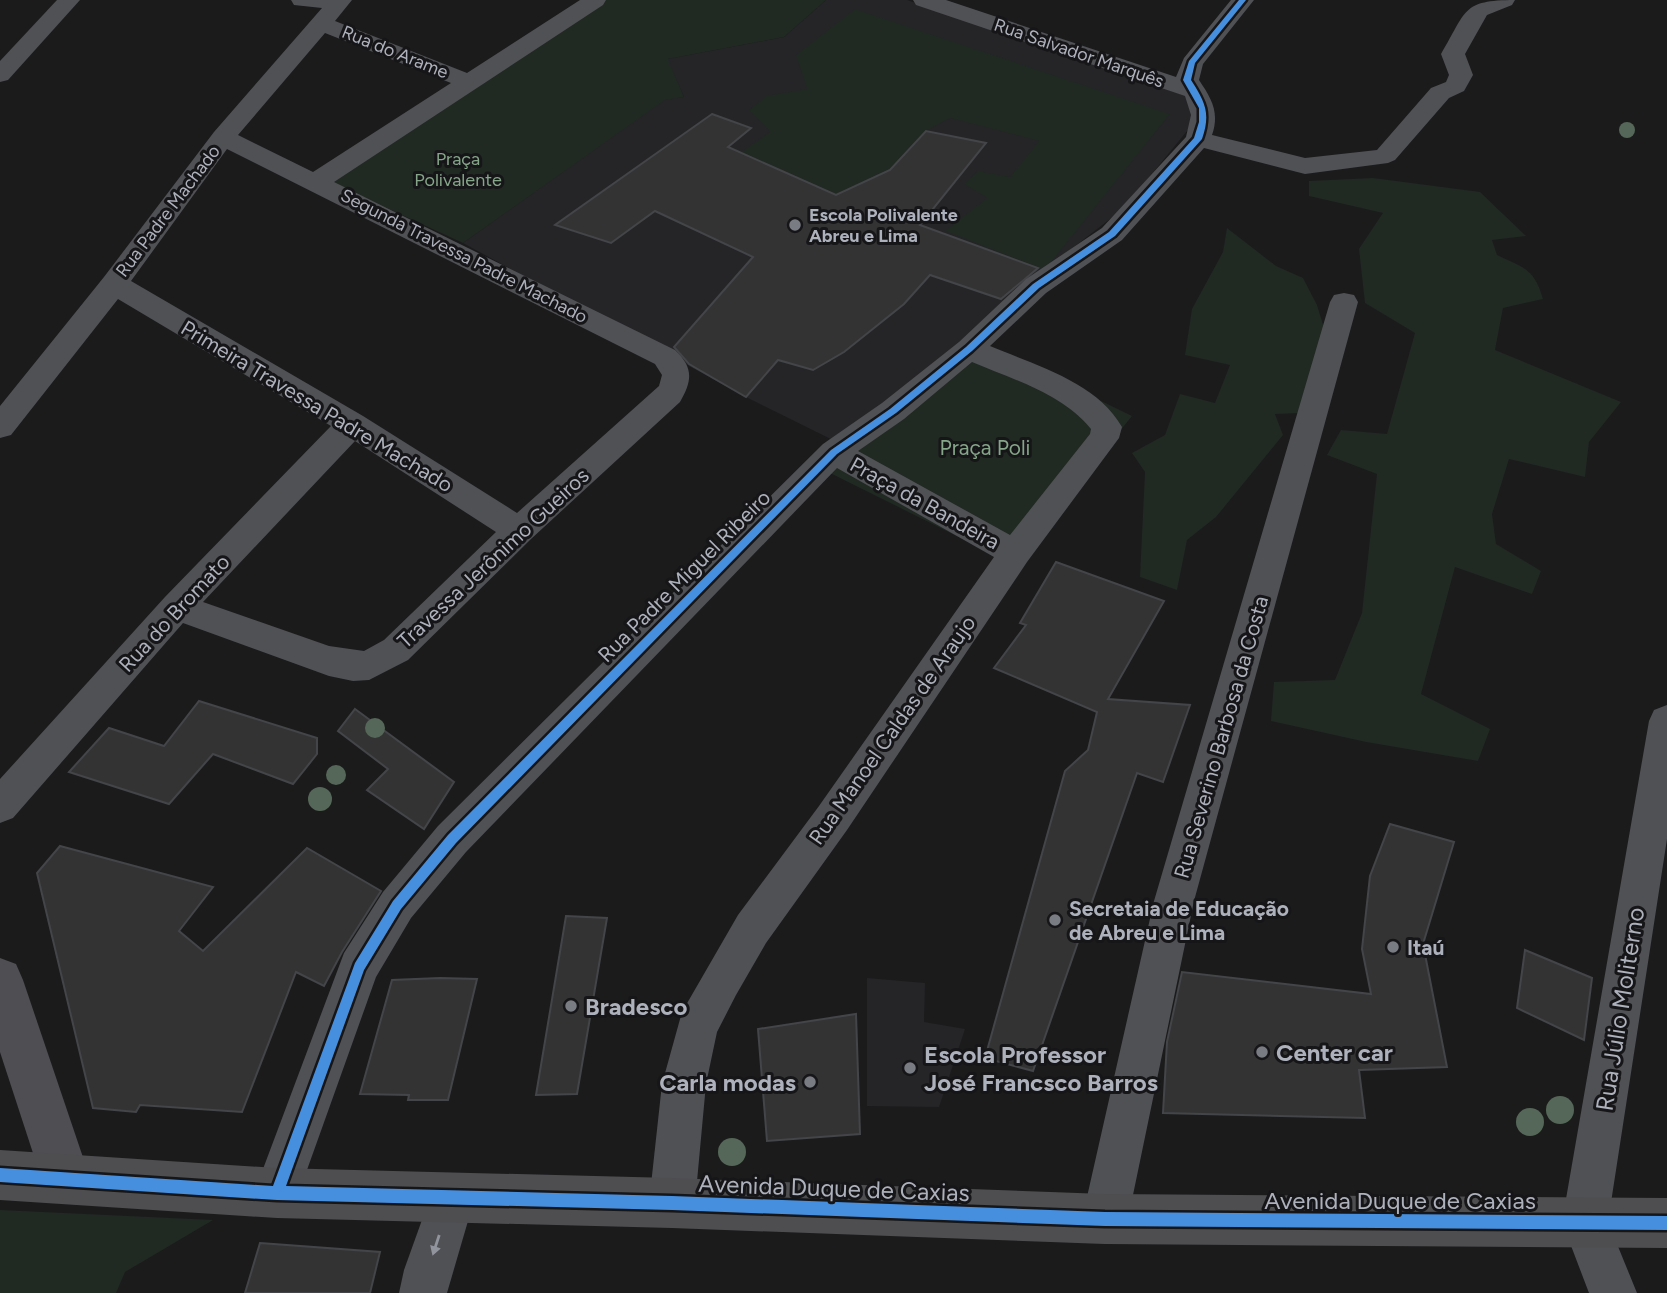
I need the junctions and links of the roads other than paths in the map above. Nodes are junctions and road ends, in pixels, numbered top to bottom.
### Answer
1 (69, 0) edge
2 (302, 0) edge
3 (595, 0) edge
4 (924, 0) edge
5 (1243, 0) edge
6 (1504, 0) edge
7 (339, 1) edge
8 (964, 6) edge
9 (321, 23) junction
10 (0, 75) edge
11 (469, 82) junction
12 (1192, 82) junction
13 (223, 137) junction
14 (1198, 139) junction
15 (317, 181) junction
16 (114, 284) junction
17 (1344, 302) dead end
18 (969, 349) junction
19 (669, 394) joint
20 (352, 424) junction
21 (0, 427) edge
22 (834, 452) junction
23 (519, 530) junction
24 (1016, 553) junction
25 (177, 607) junction
26 (1667, 721) edge
27 (0, 806) edge
28 (0, 980) edge
29 (0, 1175) edge
30 (65, 1178) junction
31 (277, 1193) junction
32 (452, 1197) junction
33 (672, 1203) junction
34 (1105, 1219) junction
35 (1586, 1222) junction
36 (1667, 1223) edge
37 (424, 1293) edge
38 (1613, 1293) edge

1 - 10 street
2 - 7 street, Rua do Arame
3 - 11 street
4 - 8 street, Rua Salvador Marquês
5 - 12 street
6 - 14 street
7 - 9 street, Rua Padre Machado
8 - 12 street, Rua Salvador Marquês
9 - 11 street, Rua do Arame
9 - 13 street, Rua Padre Machado
11 - 15 street
12 - 14 street
13 - 15 street, Segunda Travessa Padre Machado
13 - 16 street, Rua Padre Machado
14 - 18 street, Rua Padre Miguel Ribeiro
15 - 19 street, Segunda Travessa Padre Machado
16 - 20 street, Primeira Travessa Padre Machado
16 - 21 street, Rua Padre Machado
17 - 34 street, Rua Severino Barbosa da Costa
18 - 22 street, Rua Padre Miguel Ribeiro
18 - 24 street, Rua Manoel Caldas de Araujo
19 - 23 street, Travessa Jerônimo Gueiros
20 - 23 street, Primeira Travessa Padre Machado
20 - 25 street, Rua do Bromato
22 - 24 street, Praça da Bandeira
22 - 31 street, Rua Padre Miguel Ribeiro
23 - 25 street, Travessa Jerônimo Gueiros
24 - 33 street, Rua Manoel Caldas de Araujo
25 - 27 street, Rua do Bromato
26 - 35 street, Rua Júlio Moliterno
28 - 30 street
29 - 30 highway, Avenida Duque de Caxias
30 - 31 highway, Avenida Duque de Caxias
31 - 32 highway, Avenida Duque de Caxias
32 - 33 highway, Avenida Duque de Caxias
32 -> 37 street
33 - 34 highway, Avenida Duque de Caxias
34 - 35 highway, Avenida Duque de Caxias
35 - 36 highway, Avenida Duque de Caxias
35 - 38 street

